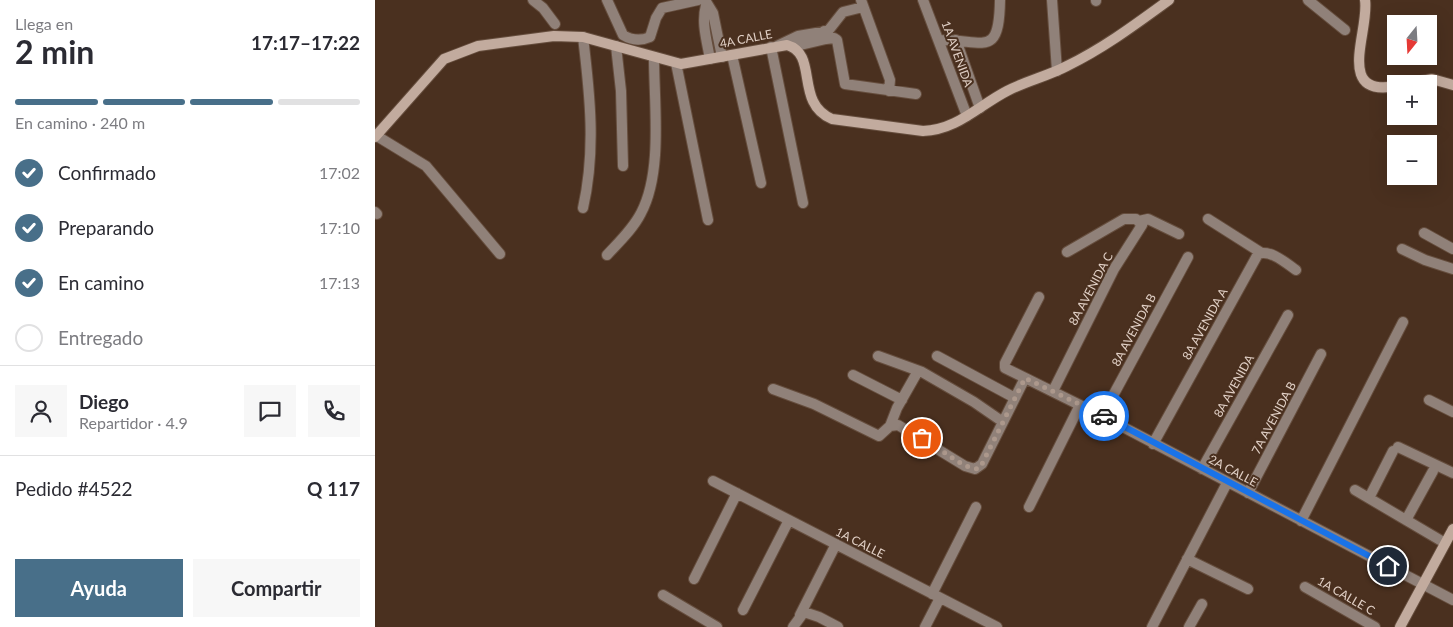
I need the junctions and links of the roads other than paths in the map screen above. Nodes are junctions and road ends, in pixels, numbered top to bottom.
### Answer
1 (533, 0) edge
2 (607, 0) edge
3 (923, 0) edge
4 (1000, 0) edge
5 (1052, 0) edge
6 (1169, 0) edge
7 (1308, 0) edge
8 (1365, 0) edge
9 (703, 2) edge
10 (862, 4) edge
11 (555, 24) dead end
12 (1345, 30) dead end
13 (825, 35) junction
14 (583, 37) junction
15 (718, 37) junction
16 (707, 40) junction
17 (939, 40) junction
18 (956, 40) junction
19 (616, 46) junction
20 (774, 46) junction
21 (793, 47) junction
22 (727, 56) junction
23 (654, 58) junction
24 (710, 59) junction
25 (676, 63) junction
26 (1057, 71) junction
27 (1437, 80) edge
28 (1453, 85) edge
29 (1387, 87) edge
30 (889, 91) junction
31 (916, 94) dead end
32 (980, 108) junction
33 (967, 116) junction
34 (376, 136) edge
35 (623, 166) dead end
36 (761, 183) dead end
37 (803, 203) dead end
38 (583, 208) dead end
39 (1208, 219) dead end
40 (708, 220) dead end
41 (1139, 221) junction
42 (1423, 233) dead end
43 (1179, 234) dead end
44 (1402, 249) dead end
45 (1453, 249) edge
46 (1067, 252) dead end
47 (1260, 252) junction
48 (500, 254) dead end
49 (607, 255) dead end
50 (1188, 257) dead end
51 (1453, 269) edge
52 (1296, 270) dead end
53 (1039, 296) dead end
54 (1288, 314) dead end
55 (1403, 322) dead end
56 (1321, 354) dead end
57 (878, 356) dead end
58 (937, 356) dead end
59 (918, 371) junction
60 (853, 375) dead end
61 (1025, 378) junction
62 (773, 389) dead end
63 (1053, 391) junction
64 (1015, 398) junction
65 (902, 400) junction
66 (1429, 400) dead end
67 (1080, 405) junction
68 (1453, 412) edge
69 (1102, 416) junction
70 (1003, 422) junction
71 (891, 426) junction
72 (1153, 444) junction
73 (1202, 470) junction
74 (1433, 471) dead end
75 (1453, 473) edge
76 (713, 481) dead end
77 (1227, 483) junction
78 (1355, 490) dead end
79 (737, 493) junction
80 (1248, 493) junction
81 (1369, 498) junction
82 (977, 507) dead end
83 (1029, 507) dead end
84 (789, 520) junction
85 (1406, 520) junction
86 (1301, 521) junction
87 (1453, 529) edge
88 (1445, 543) junction
89 (835, 544) junction
90 (1187, 559) junction
91 (694, 579) dead end
92 (1423, 585) junction
93 (1305, 587) dead end
94 (1248, 589) dead end
95 (663, 595) dead end
96 (936, 596) junction
97 (1453, 600) edge
98 (1202, 604) dead end
99 (743, 610) dead end
100 (800, 615) junction
101 (984, 624) edge
102 (717, 627) edge
103 (793, 627) edge
104 (838, 627) edge
105 (925, 627) edge
106 (997, 627) edge
107 (1152, 627) edge
108 (1189, 627) edge
109 (1375, 627) edge
110 (1400, 627) edge

1 - 11 street
2 - 9 street
3 - 17 street, 1A AVENIDA
4 - 18 street
5 - 26 street
6 - 26 street
7 - 12 street
8 - 29 street
9 - 15 street
9 - 16 street
10 - 13 street
10 - 30 street
13 - 20 street
13 - 21 street
13 - 30 street
14 - 19 street, 4A CALLE
14 - 34 street, 4A CALLE
14 - 38 street
15 - 16 street
15 - 22 street
16 - 24 street
17 - 18 street
17 - 33 street, 1A AVENIDA
18 - 32 street, 1A AVENIDA
19 - 23 street, 4A CALLE
19 - 35 street
20 - 21 street, 4A CALLE
20 - 22 street, 4A CALLE
20 - 37 street
21 - 33 street
22 - 24 street, 4A CALLE
22 - 36 street
23 - 25 street, 4A CALLE
23 - 49 street
24 - 25 street, 4A CALLE
25 - 40 street
26 - 32 street
27 - 28 street
30 - 31 street
32 - 33 street
34 - 48 street
39 - 47 street
41 - 43 street
41 - 46 street, 8A AVENIDA C
41 - 63 street, 8A AVENIDA C
42 - 45 street
44 - 51 street
47 - 52 street
47 - 72 street, 8A AVENIDA A
50 - 69 street, 8A AVENIDA B
53 - 61 street, 2A CALLE
54 - 73 street, 8A AVENIDA
55 - 86 street
56 - 80 street, 7A AVENIDA B
57 - 59 street
58 - 64 street
59 - 65 street
59 - 70 street
60 - 65 street
61 - 63 street, 2A CALLE
61 - 64 street
62 - 71 street
63 - 67 street, 2A CALLE
64 - 70 street
65 - 71 street
66 - 68 street
67 - 69 street, 2A CALLE
67 - 83 street
69 - 72 street, 2A CALLE
70 - 71 street
72 - 73 street, 2A CALLE
73 - 77 street, 2A CALLE
74 - 85 street
75 - 81 street
76 - 79 street, 1A CALLE
77 - 80 street, 2A CALLE
77 - 90 street
78 - 81 street
79 - 84 street, 1A CALLE
79 - 91 street
80 - 86 street, 2A CALLE
81 - 85 street
82 - 96 street
84 - 89 street, 1A CALLE
84 - 99 street
85 - 88 street
86 - 92 street, 2A CALLE
87 - 88 street
88 - 92 street
89 - 96 street, 1A CALLE
89 - 100 street
90 - 94 street
90 - 107 street
92 - 97 street, 2A CALLE
92 - 110 street
93 - 109 street, 1A CALLE C
95 - 102 street
96 - 101 street, 1A CALLE
96 - 105 street
98 - 108 street
100 - 103 street
100 - 104 street
101 - 106 street, 1A CALLE

